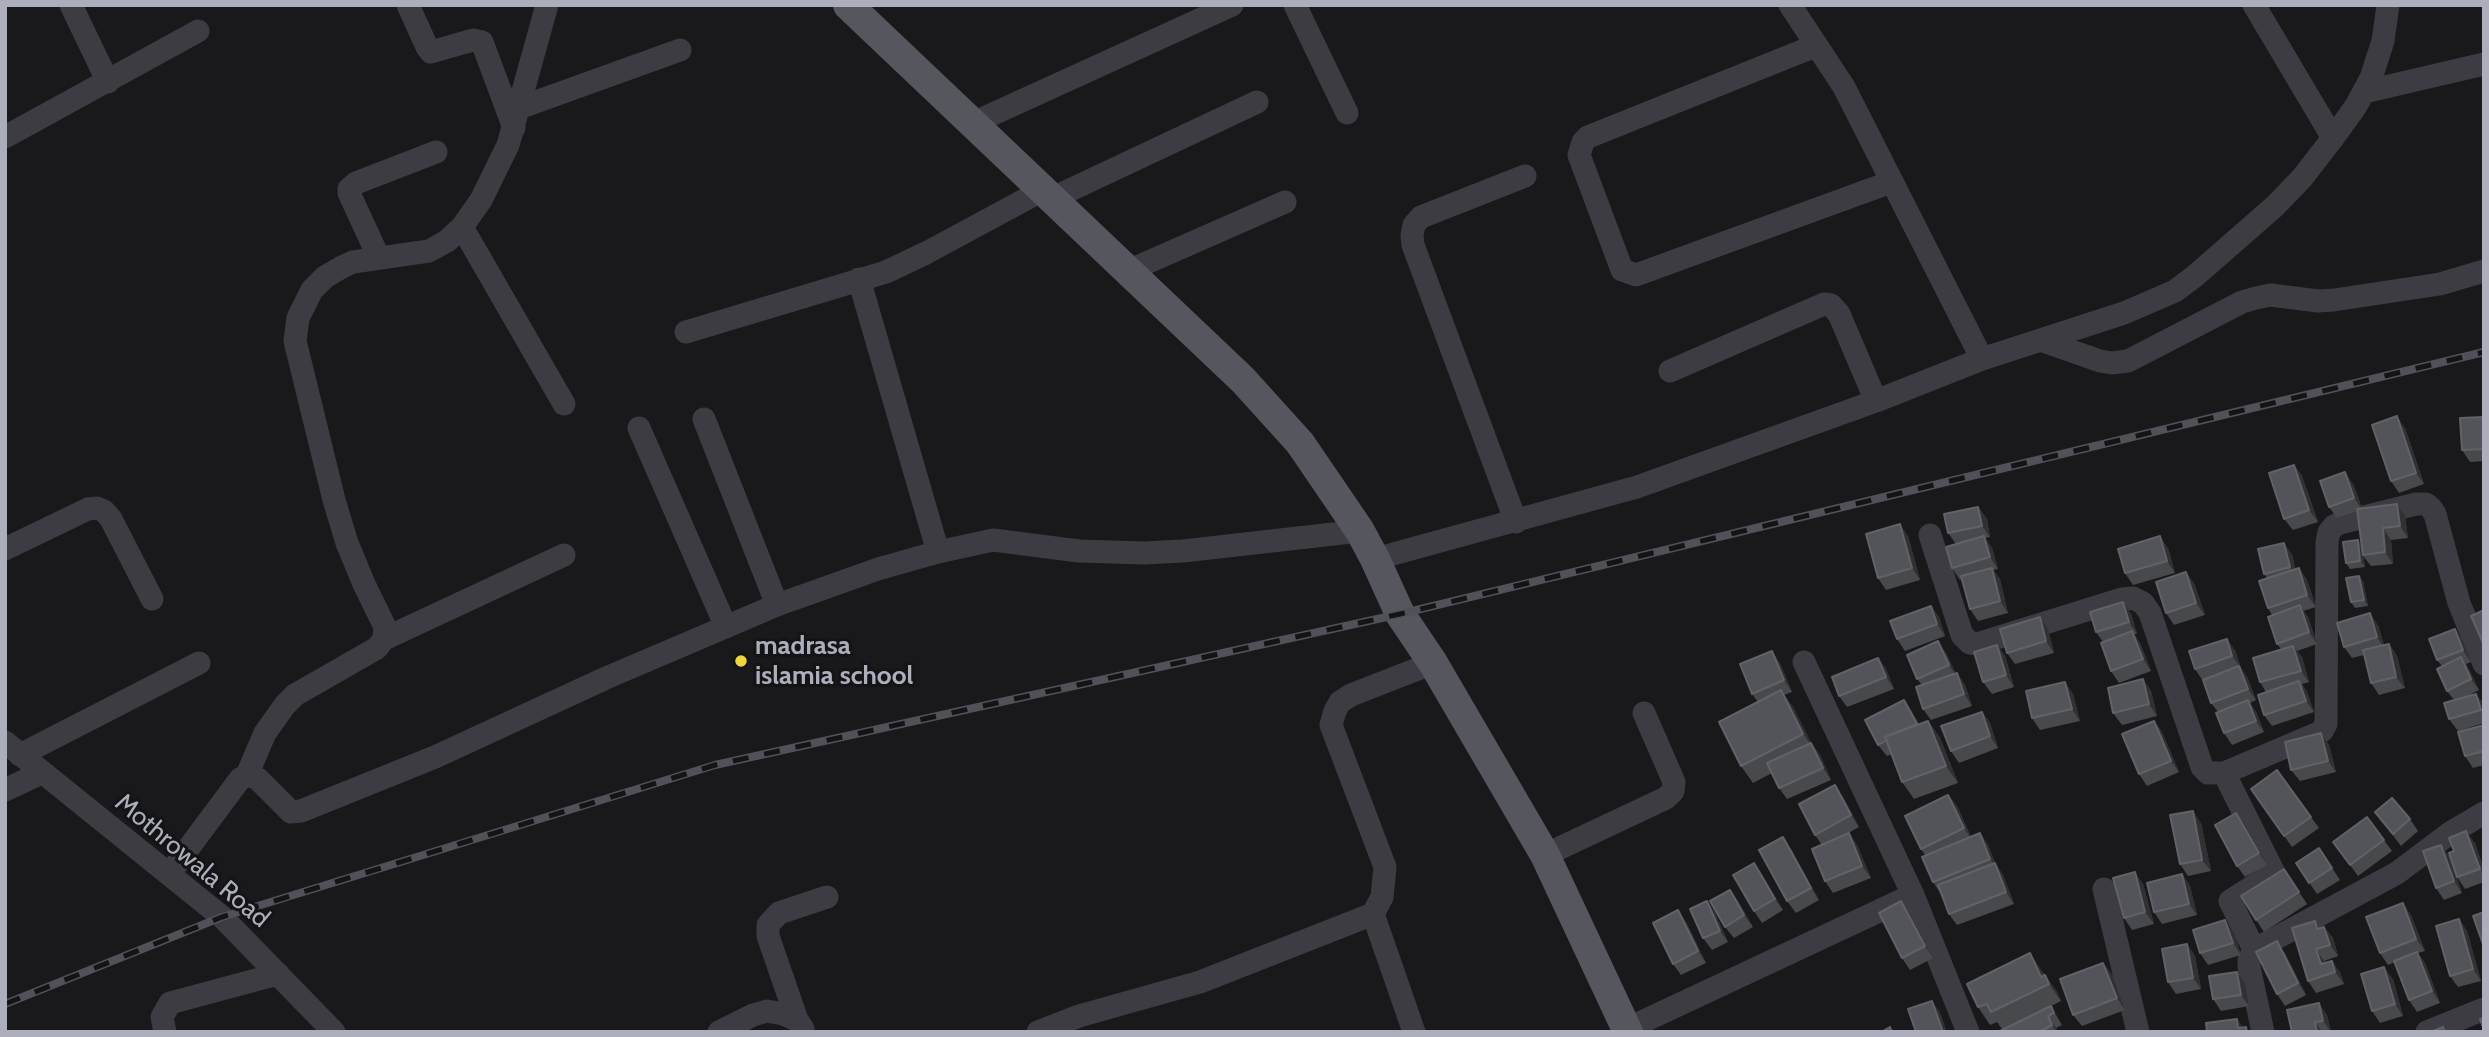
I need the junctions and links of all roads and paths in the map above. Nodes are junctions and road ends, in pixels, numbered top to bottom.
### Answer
1 (71, 5) edge
2 (408, 5) edge
3 (547, 5) edge
4 (848, 5) edge
5 (1232, 5) edge
6 (1295, 5) edge
7 (1790, 5) edge
8 (2254, 5) edge
9 (2388, 5) edge
10 (198, 31) dead end
11 (1815, 46) junction
12 (680, 50) dead end
13 (2484, 64) edge
14 (108, 82) junction
15 (2364, 92) junction
16 (1257, 102) dead end
17 (1347, 113) dead end
18 (516, 118) junction
19 (971, 124) junction
20 (5, 137) edge
21 (2333, 138) junction
22 (436, 152) dead end
23 (1525, 176) dead end
24 (1891, 182) junction
25 (1046, 195) junction
26 (1285, 202) dead end
27 (462, 227) junction
28 (380, 258) junction
29 (1128, 271) junction
30 (2484, 271) edge
31 (859, 279) junction
32 (686, 332) dead end
33 (2040, 340) junction
34 (1982, 359) junction
35 (1670, 371) dead end
36 (1876, 401) junction
37 (564, 404) dead end
38 (704, 419) dead end
39 (639, 428) dead end
40 (1516, 522) junction
41 (1360, 531) junction
42 (1930, 535) dead end
43 (5, 549) edge
44 (938, 552) junction
45 (564, 555) dead end
46 (1375, 559) junction
47 (152, 599) dead end
48 (778, 605) junction
49 (726, 627) junction
50 (384, 639) junction
51 (1804, 662) dead end
52 (199, 663) dead end
53 (1433, 663) junction
54 (2484, 664) edge
55 (1644, 713) dead end
56 (13, 749) edge
57 (41, 773) junction
58 (2224, 774) junction
59 (247, 775) junction
60 (5, 790) edge
61 (2484, 813) edge
62 (1545, 855) junction
63 (170, 873) junction
64 (2104, 889) dead end
65 (1913, 895) junction
66 (827, 897) dead end
67 (1373, 914) junction
68 (2255, 951) junction
69 (278, 974) junction
70 (2484, 1009) edge
71 (801, 1026) edge
72 (1627, 1030) edge
73 (164, 1032) edge
74 (334, 1032) edge
75 (719, 1032) edge
76 (1038, 1032) edge
77 (1414, 1032) edge
78 (1968, 1032) edge
79 (2138, 1032) edge
80 (2263, 1032) edge
81 (2427, 1032) edge

1 - 14 street
2 - 18 street
3 - 18 street
4 - 19 main road
5 - 19 street
6 - 17 street
7 - 11 street
8 - 21 street
9 - 15 street
10 - 14 street
11 - 24 street
11 - 24 street
12 - 18 street
13 - 15 street
14 - 20 street
15 - 21 street
16 - 25 street
18 - 27 street
19 - 25 main road
21 - 33 street
22 - 28 street
23 - 40 street
24 - 34 street
25 - 29 main road
25 - 31 street
26 - 29 street
27 - 28 street
27 - 37 street
28 - 50 street
29 - 41 main road
30 - 33 street
31 - 32 street
31 - 44 street
33 - 34 street
34 - 36 street
35 - 36 street
36 - 40 street
38 - 48 street
39 - 49 street
40 - 46 street
41 - 44 street
41 - 46 main road
42 - 58 street
43 - 47 street
44 - 48 street
45 - 50 street
46 - 53 main road
48 - 49 street
49 - 59 street
50 - 59 street
51 - 65 street
52 - 56 street
53 - 62 main road
53 - 67 street
54 - 58 street
55 - 62 street
56 - 57 street, Mothrowala Road
57 - 60 street
57 - 63 street, Mothrowala Road
58 - 68 street
59 - 63 street
61 - 68 street
62 - 72 main road
63 - 69 street, Mothrowala Road
64 - 79 street
65 - 72 street
65 - 78 street
66 - 71 street
67 - 76 street
67 - 77 street
68 - 80 street
69 - 73 street
69 - 74 street, Mothrowala Road
70 - 81 street
71 - 75 street

